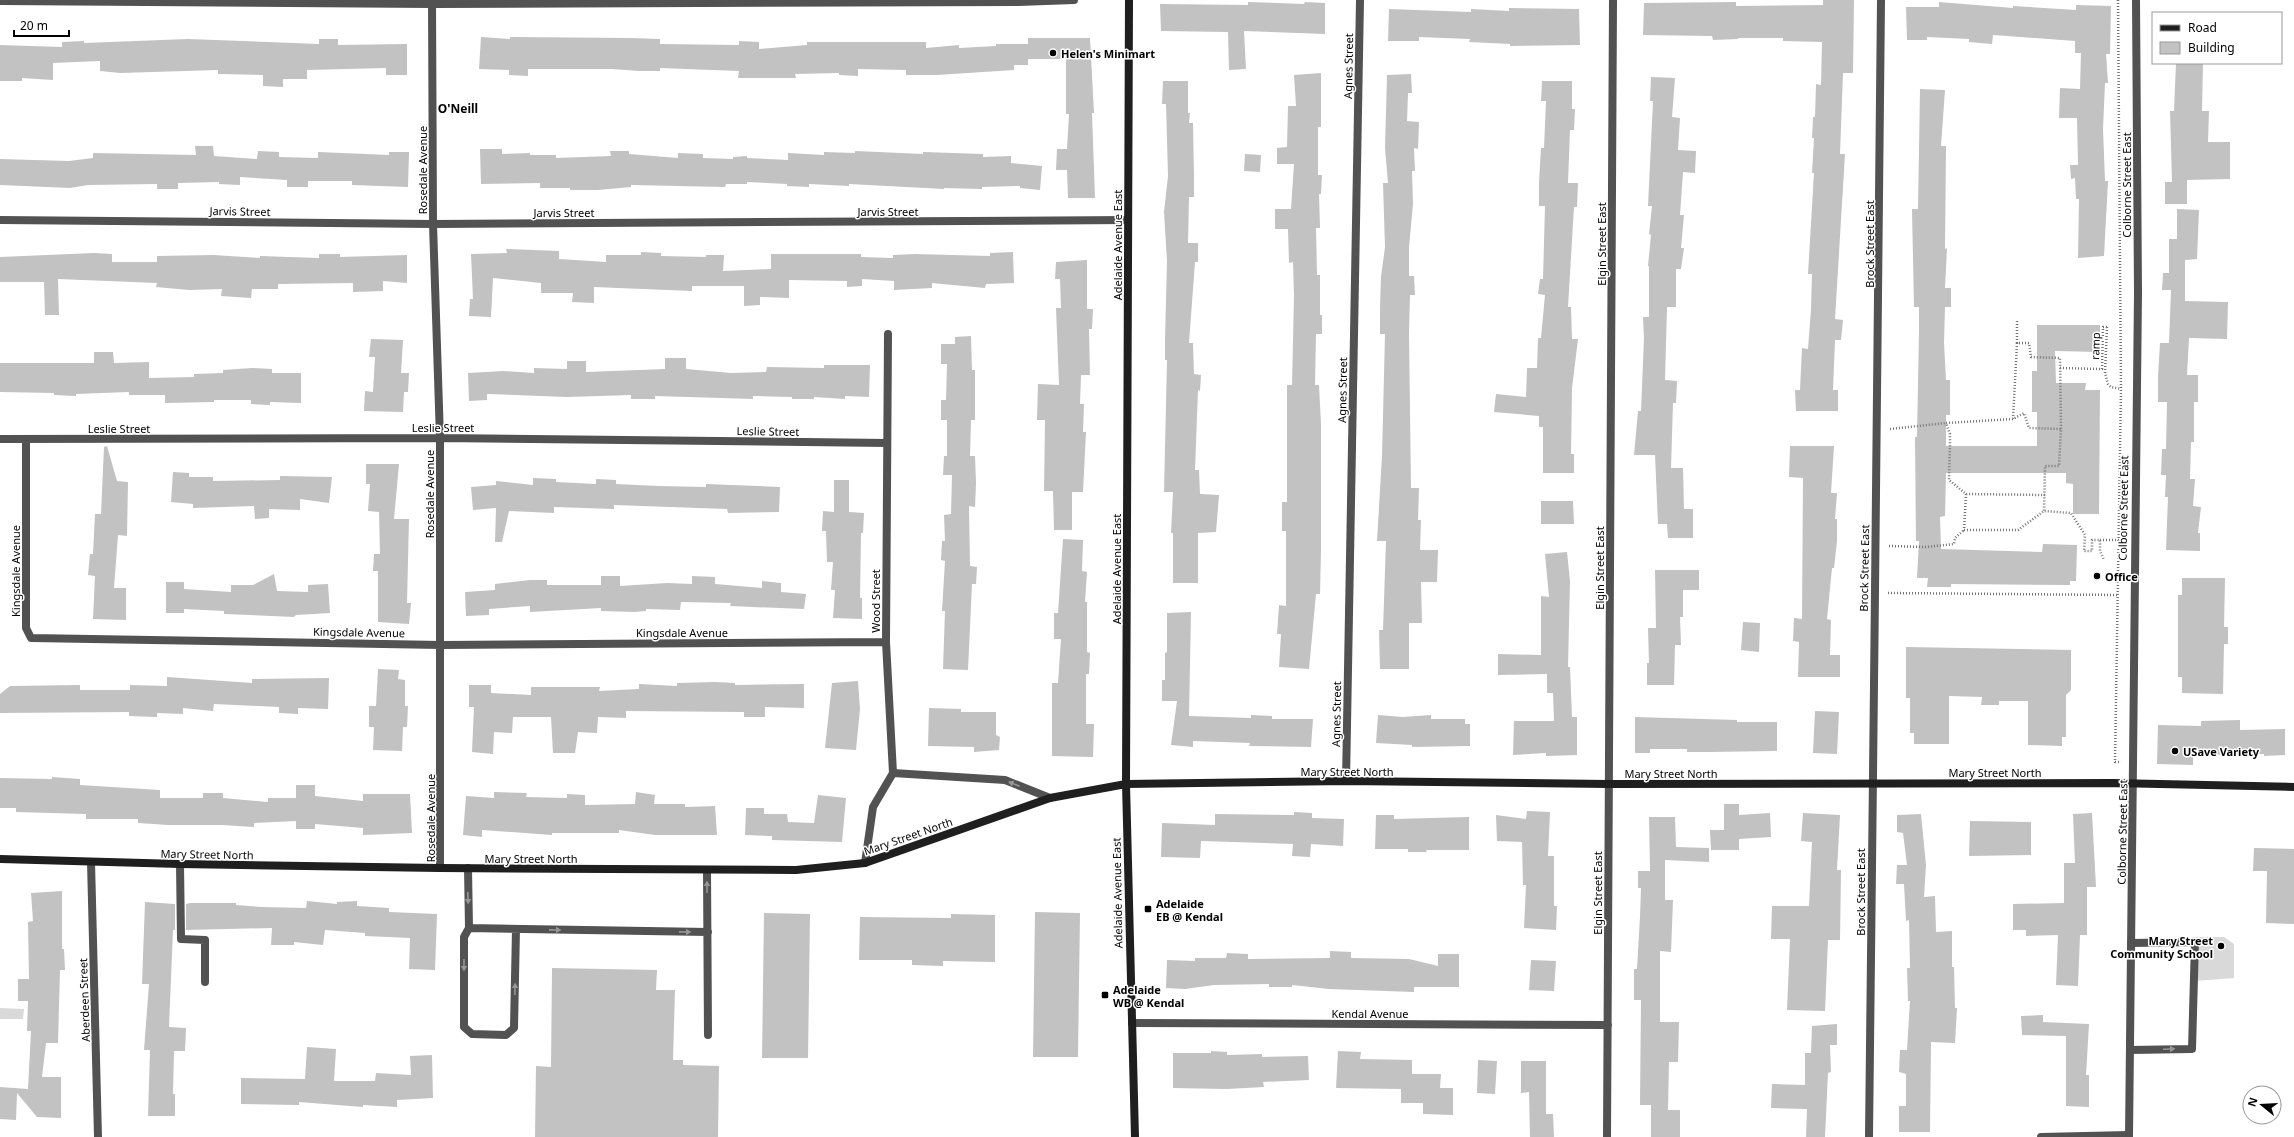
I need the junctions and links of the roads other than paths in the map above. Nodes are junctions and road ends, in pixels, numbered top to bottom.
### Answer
1 (1074, 0) edge
2 (1129, 0) edge
3 (1360, 0) edge
4 (1613, 0) edge
5 (1881, 0) edge
6 (2136, 0) edge
7 (0, 1) edge
8 (432, 2) edge
9 (0, 220) edge
10 (1128, 220) junction
11 (433, 224) junction
12 (888, 334) dead end
13 (440, 438) junction
14 (0, 439) edge
15 (26, 440) junction
16 (887, 443) junction
17 (886, 642) junction
18 (441, 645) junction
19 (893, 773) junction
20 (1346, 781) junction
21 (1871, 783) junction
22 (1126, 784) junction
23 (1609, 784) junction
24 (2133, 784) junction
25 (2294, 787) edge
26 (1050, 798) junction
27 (0, 859) edge
28 (91, 862) junction
29 (866, 863) junction
30 (180, 864) junction
31 (440, 868) junction
32 (468, 868) junction
33 (707, 870) junction
34 (469, 928) junction
35 (516, 929) junction
36 (708, 932) junction
37 (2131, 943) junction
38 (206, 982) dead end
39 (1132, 1023) junction
40 (1608, 1025) junction
41 (708, 1035) dead end
42 (2130, 1050) junction
43 (2129, 1136) edge
44 (98, 1137) edge
45 (1135, 1137) edge
46 (1608, 1137) edge
47 (1868, 1137) edge
48 (2041, 1137) edge

1 - 8 street
2 - 10 street, Adelaide Avenue East
3 - 20 street, Agnes Street
4 - 23 street, Elgin Street East
5 - 21 street, Brock Street East
6 - 24 street, Colborne Street East
7 - 8 street
8 - 11 street, Rosedale Avenue
9 - 11 street, Jarvis Street
10 - 11 street, Jarvis Street
10 - 22 street, Adelaide Avenue East
11 - 13 street, Rosedale Avenue
12 - 16 street, Wood Street
13 - 15 street, Leslie Street
13 - 16 street, Leslie Street
13 - 18 street, Rosedale Avenue
14 - 15 street, Leslie Street
15 - 18 street, Kingsdale Avenue
16 - 17 street, Wood Street
17 - 18 street, Kingsdale Avenue
17 - 19 street, Wood Street
18 - 31 street, Rosedale Avenue
26 -> 19 street
19 - 29 street
20 - 22 street, Mary Street North
20 - 23 street, Mary Street North
21 - 23 street, Mary Street North
21 - 24 street, Mary Street North
21 - 47 street, Brock Street East
22 - 26 street, Mary Street North
22 - 39 street, Adelaide Avenue East
23 - 40 street, Elgin Street East
24 - 25 street, Mary Street North
24 - 37 street, Colborne Street East
26 - 29 street, Mary Street North
27 - 28 street, Mary Street North
28 - 30 street, Mary Street North
28 - 44 street, Aberdeen Street
29 - 33 street, Mary Street North
30 - 31 street, Mary Street North
30 - 38 street
31 - 32 street, Mary Street North
32 - 33 street, Mary Street North
32 -> 34 street
36 -> 33 street
34 - 35 street
34 -> 35 street
35 -> 36 street
36 - 41 street
37 - 42 street, Colborne Street East
42 -> 37 street
39 - 40 street, Kendal Avenue
39 - 45 street, Adelaide Avenue East
40 - 46 street, Elgin Street East
42 - 43 street, Colborne Street East
43 - 48 street

